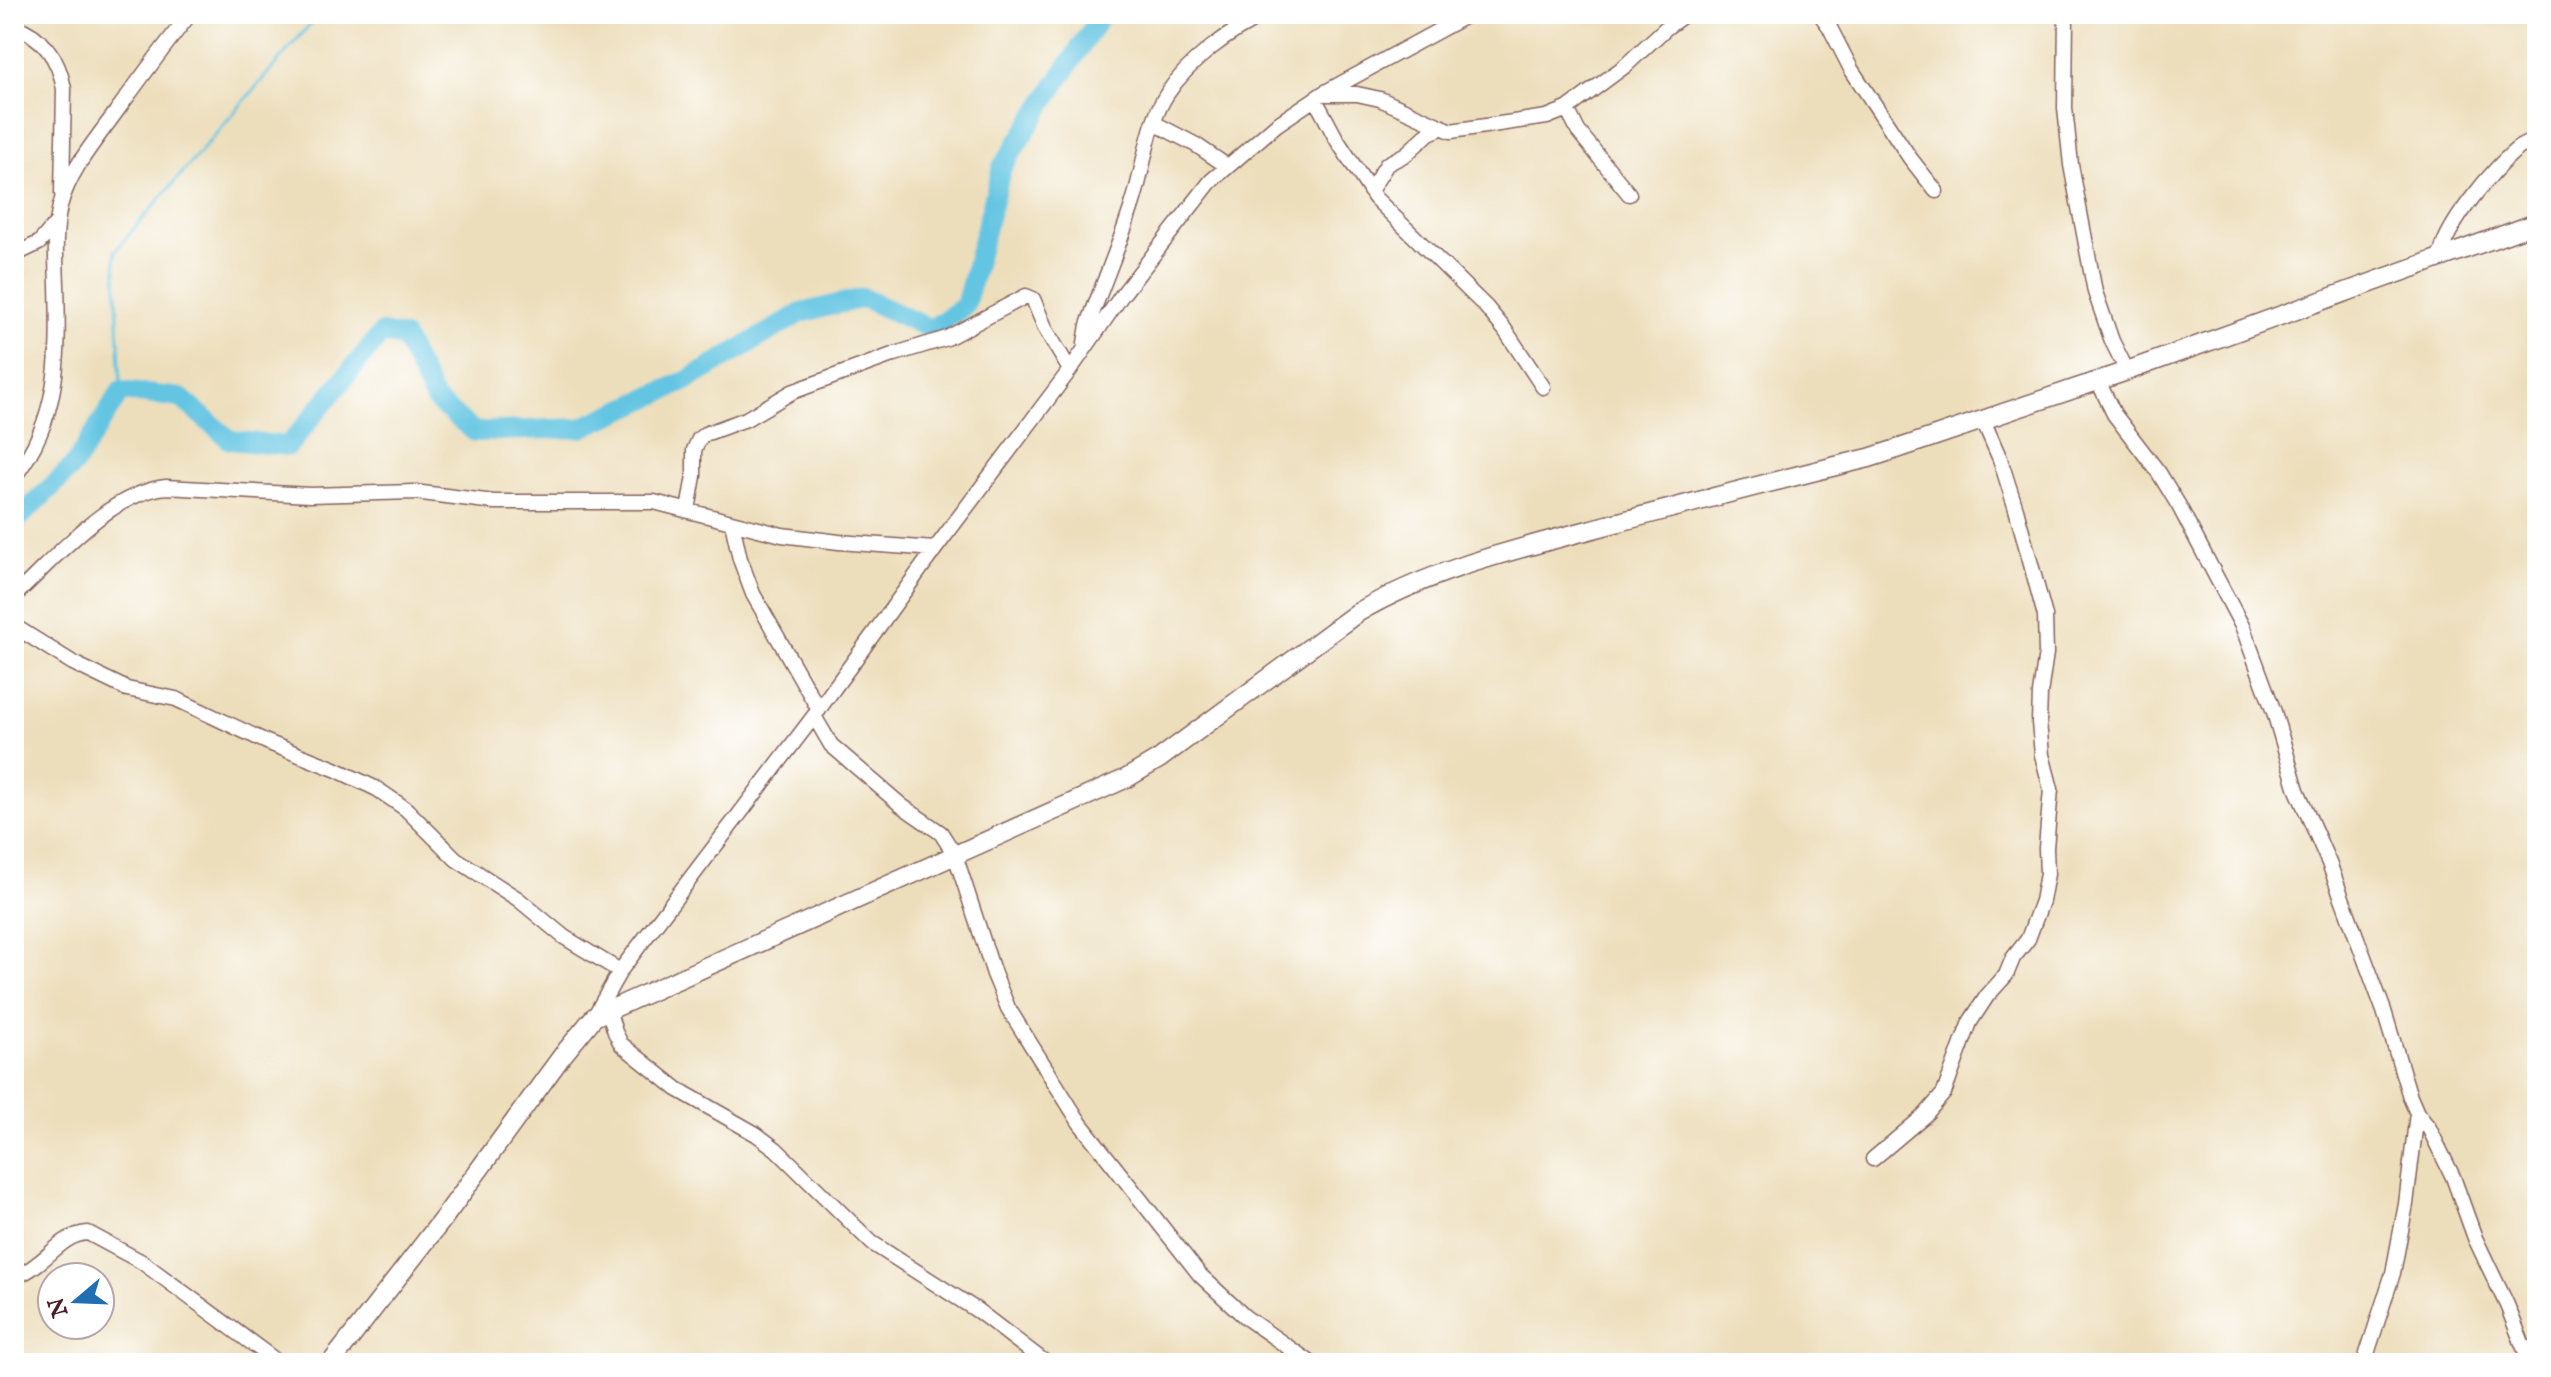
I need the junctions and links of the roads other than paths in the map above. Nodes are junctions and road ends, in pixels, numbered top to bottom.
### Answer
1 (190, 14) edge
2 (1266, 14) edge
3 (1469, 14) edge
4 (1685, 14) edge
5 (1820, 14) edge
6 (2066, 14) edge
7 (14, 26) edge
8 (1318, 96) junction
9 (1567, 109) junction
10 (1154, 123) junction
11 (1441, 128) junction
12 (2537, 140) edge
13 (1227, 166) junction
14 (1370, 191) junction
15 (1936, 191) dead end
16 (1629, 194) dead end
17 (61, 202) junction
18 (57, 222) junction
19 (2537, 223) edge
20 (14, 255) edge
21 (2441, 258) junction
22 (1084, 349) junction
23 (1070, 370) junction
24 (2127, 371) junction
25 (2098, 381) junction
26 (1543, 387) dead end
27 (1983, 420) junction
28 (14, 477) edge
29 (688, 510) junction
30 (732, 523) junction
31 (935, 549) junction
32 (14, 596) edge
33 (14, 626) edge
34 (817, 713) junction
35 (955, 855) junction
36 (620, 971) junction
37 (601, 1013) junction
38 (2417, 1113) junction
39 (1873, 1159) dead end
40 (14, 1277) edge
41 (279, 1363) edge
42 (331, 1363) edge
43 (1046, 1363) edge
44 (1311, 1363) edge
45 (2364, 1363) edge
46 (2530, 1363) edge

1 - 17 street
2 - 10 street
3 - 8 street
4 - 9 street
5 - 15 street
6 - 24 street
7 - 17 street
8 - 11 street
8 - 13 street
8 - 14 street
9 - 11 street
9 - 16 street
10 - 13 street
10 - 22 street
11 - 14 street
12 - 21 street
13 - 22 street
14 - 26 street
17 - 18 street
18 - 20 street
18 - 28 street
19 - 21 main road
21 - 24 main road
22 - 23 street
23 - 29 street
23 - 31 street
24 - 25 main road
25 - 27 main road
25 - 38 street
27 - 35 main road
27 - 39 street
29 - 30 street
29 - 32 street
30 - 31 street
30 - 34 street
31 - 34 street
33 - 36 street
34 - 35 street
34 - 36 street
35 - 37 main road
35 - 44 street
36 - 37 street
37 - 42 main road
37 - 43 street
38 - 45 street
38 - 46 street
40 - 41 street

